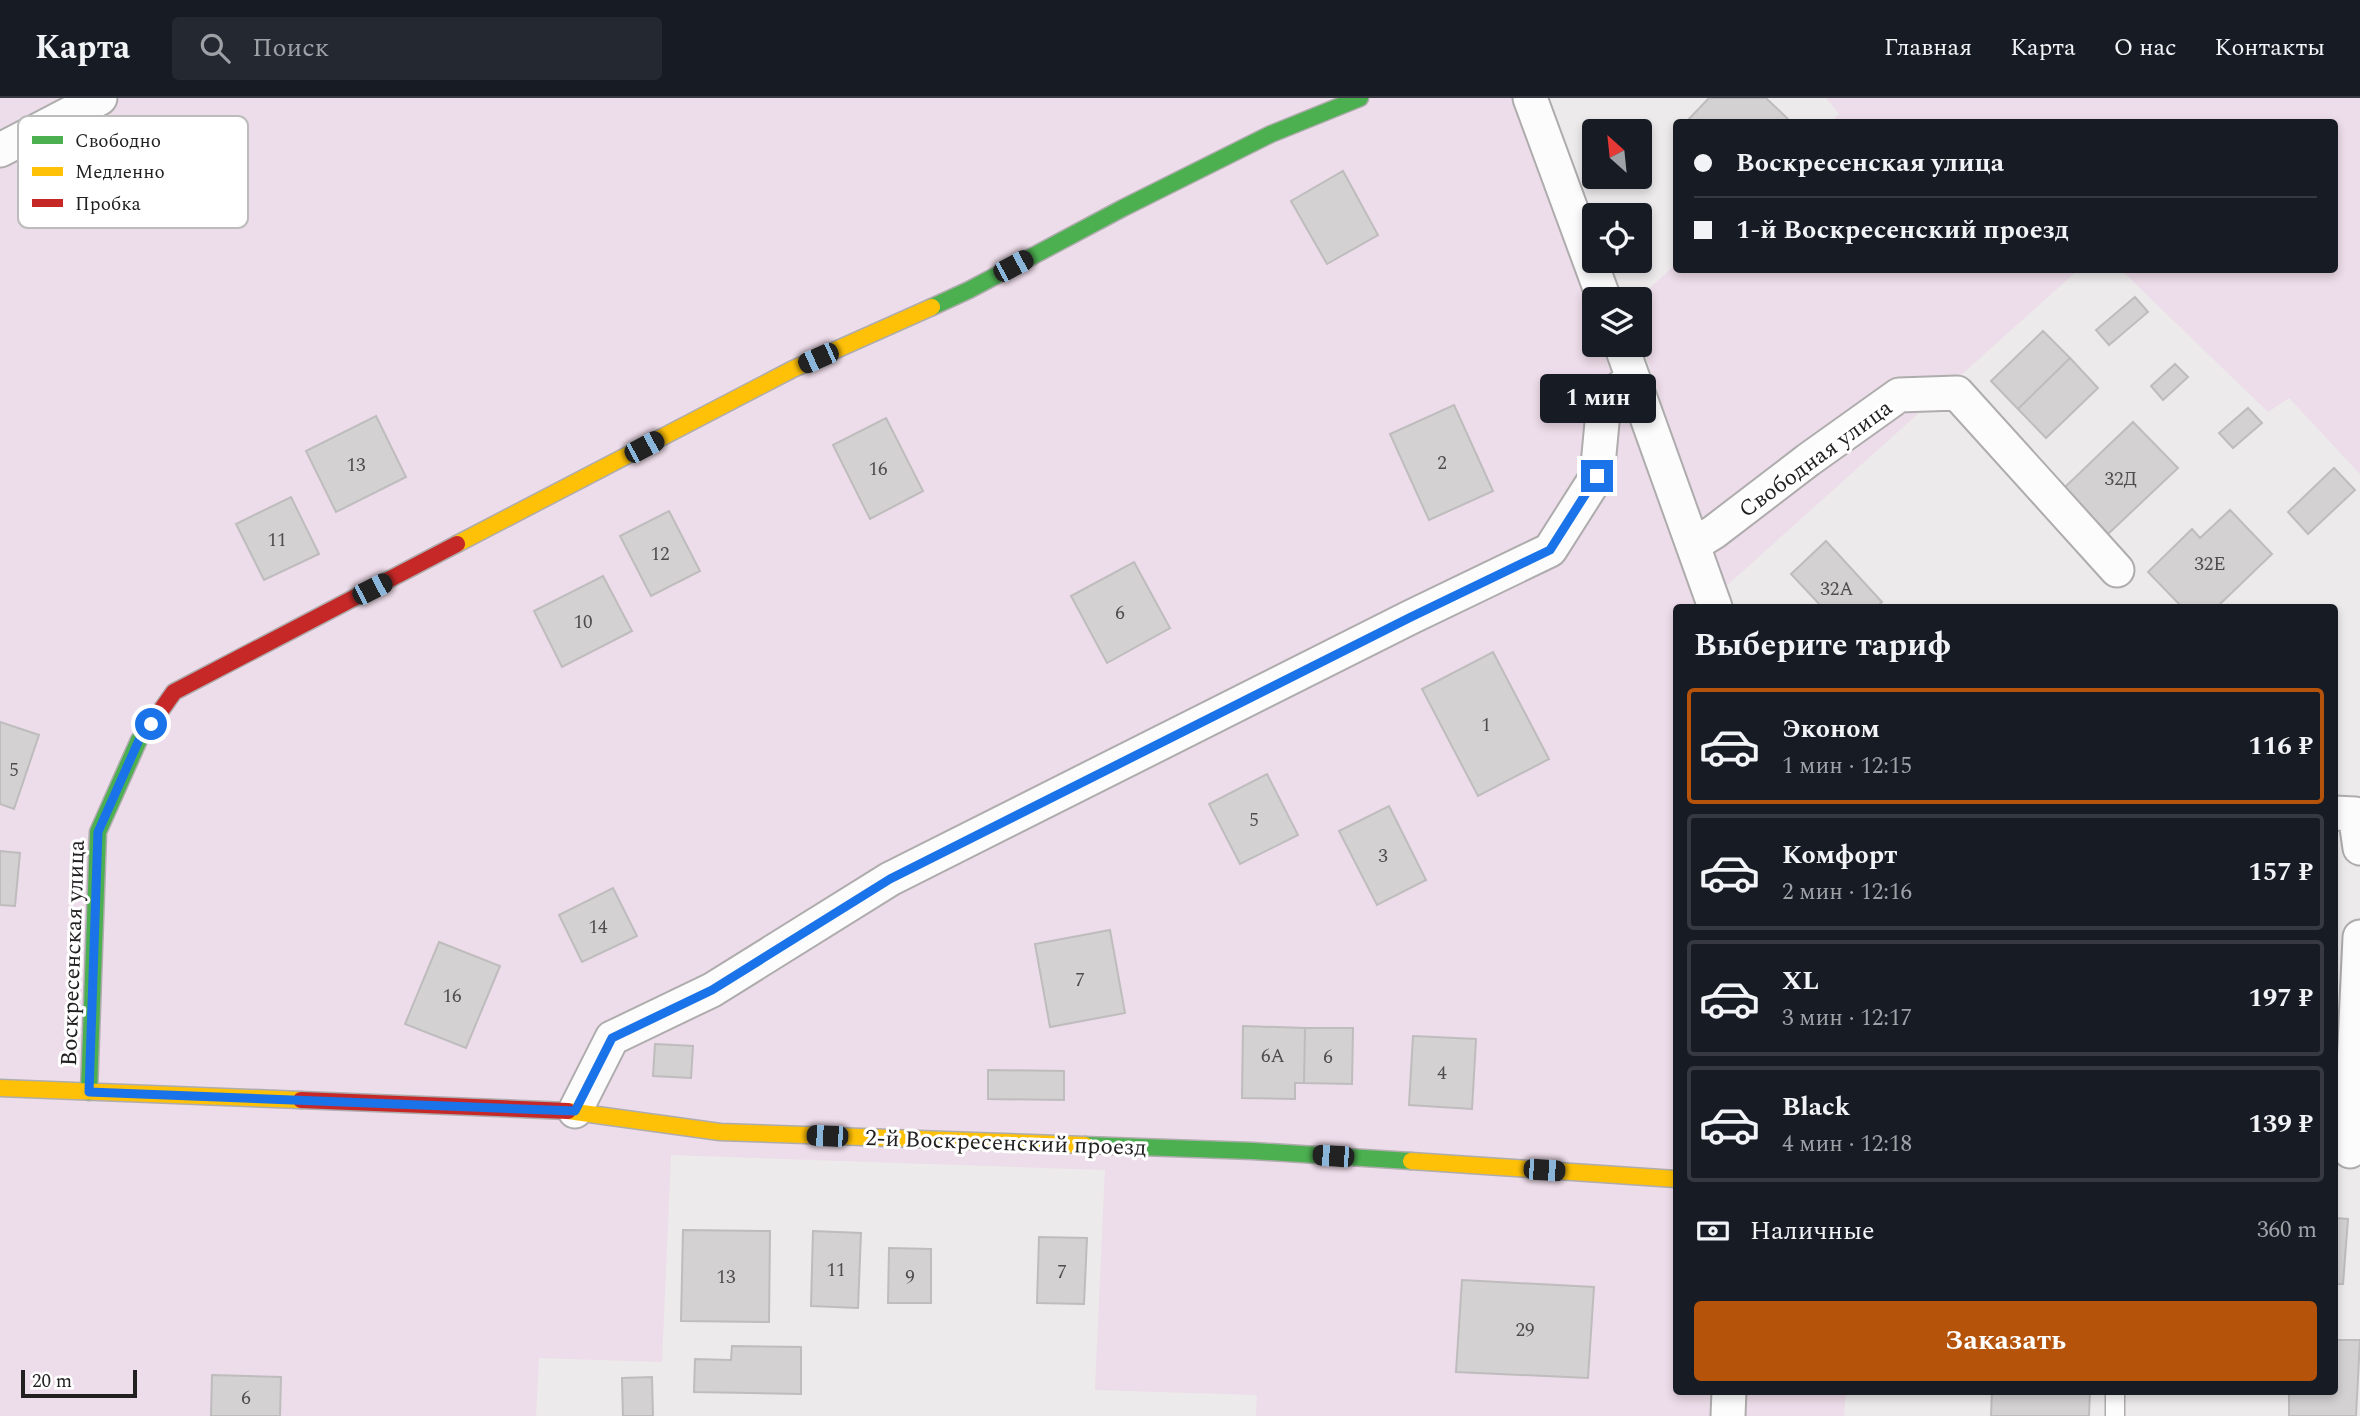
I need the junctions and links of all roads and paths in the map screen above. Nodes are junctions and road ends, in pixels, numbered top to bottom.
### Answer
1 (100, 98) edge
2 (1360, 98) edge
3 (1530, 98) edge
4 (65, 116) edge
5 (18, 141) edge
6 (0, 150) edge
7 (1600, 287) edge
8 (1625, 357) edge
9 (1633, 378) junction
10 (1693, 545) junction
11 (2117, 570) dead end
12 (1714, 604) edge
13 (2345, 813) edge
14 (2360, 848) edge
15 (2360, 937) edge
16 (0, 1088) edge
17 (89, 1092) junction
18 (575, 1111) junction
19 (2350, 1151) dead end
20 (1673, 1179) edge
21 (1729, 1395) edge
22 (2115, 1395) edge
23 (1728, 1416) edge
24 (2115, 1416) edge

1 - 4 street
2 - 17 street, Воскресенская улица
3 - 7 street
5 - 6 street
8 - 9 street
9 - 10 street
9 - 18 street
10 - 11 street, Свободная улица
10 - 12 street
13 - 14 street
15 - 19 street
16 - 17 street, 2-й Воскресенский проезд
17 - 18 street, 2-й Воскресенский проезд
18 - 20 street, 2-й Воскресенский проезд
21 - 23 street
22 - 24 lane

